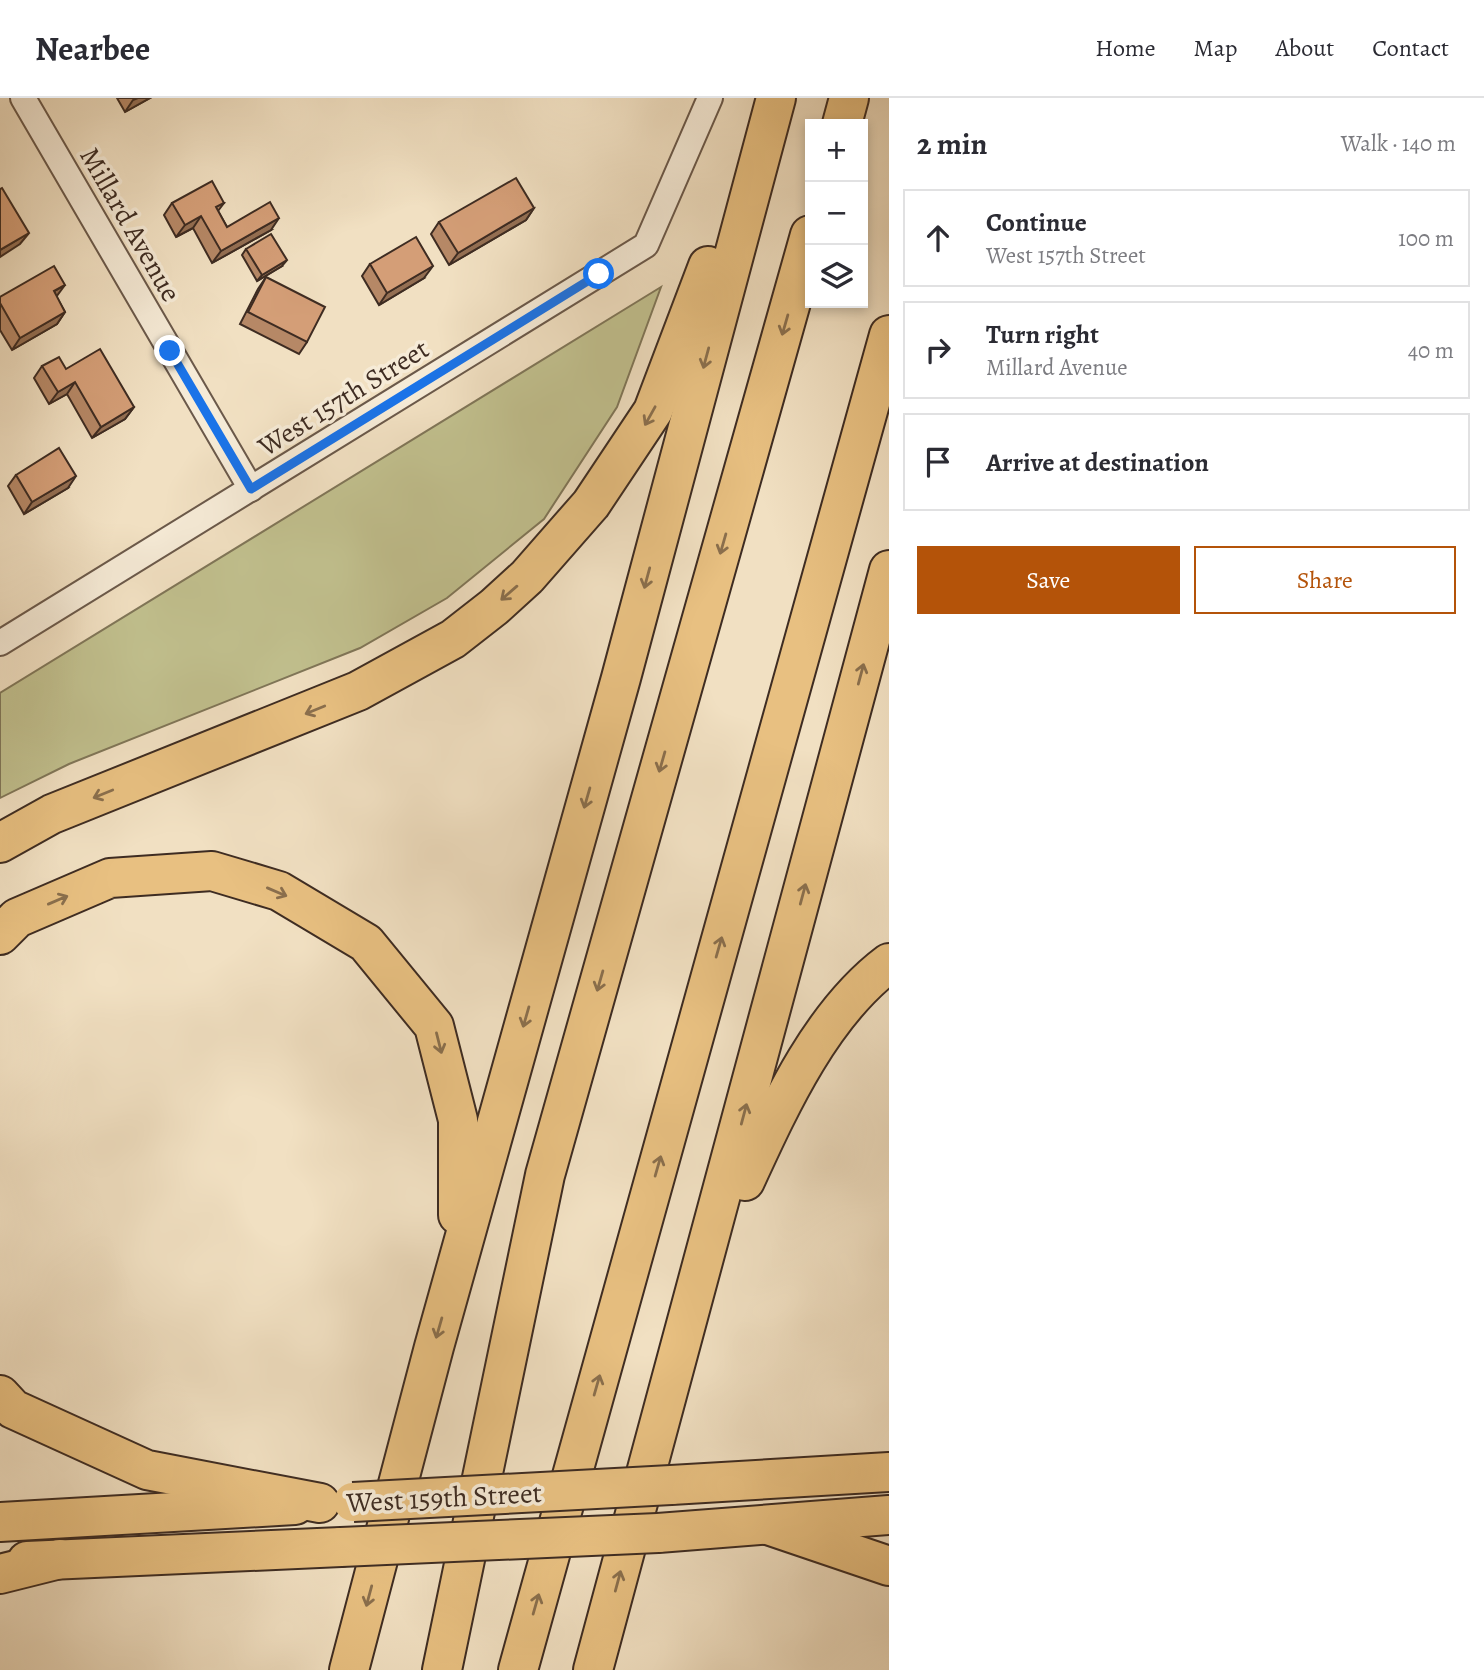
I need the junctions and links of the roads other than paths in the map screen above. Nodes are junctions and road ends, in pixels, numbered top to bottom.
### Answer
1 (23, 98) edge
2 (710, 98) edge
3 (776, 98) edge
4 (849, 98) edge
5 (843, 119) edge
6 (754, 174) junction
7 (807, 245) edge
8 (889, 335) edge
9 (251, 489) junction
10 (889, 570) edge
11 (0, 643) edge
12 (0, 843) edge
13 (0, 934) edge
14 (889, 963) edge
15 (458, 1263) junction
16 (701, 1275) junction
17 (0, 1395) edge
18 (889, 1472) edge
19 (336, 1503) junction
20 (889, 1515) edge
21 (0, 1522) edge
22 (768, 1525) junction
23 (60, 1559) junction
24 (0, 1562) edge
25 (889, 1566) edge
26 (0, 1574) edge
27 (349, 1670) edge
28 (442, 1670) edge
29 (518, 1670) edge
30 (593, 1670) edge

1 - 9 street, Millard Avenue
2 - 9 street, West 157th Street
3 - 6 main road
4 - 5 main road
6 -> 12 main road
6 -> 15 main road
7 -> 28 main road
29 -> 8 main road
9 - 11 street, West 157th Street
16 -> 10 main road
13 -> 15 main road
14 - 16 main road
15 -> 27 main road
30 -> 16 main road
17 - 19 main road
18 - 19 main road, West 159th Street, bridge
19 - 21 main road, West 159th Street
20 - 22 main road, West 159th Street
22 - 23 main road, West 159th Street, bridge
22 - 25 main road
23 - 24 main road, West 159th Street
23 - 26 main road

